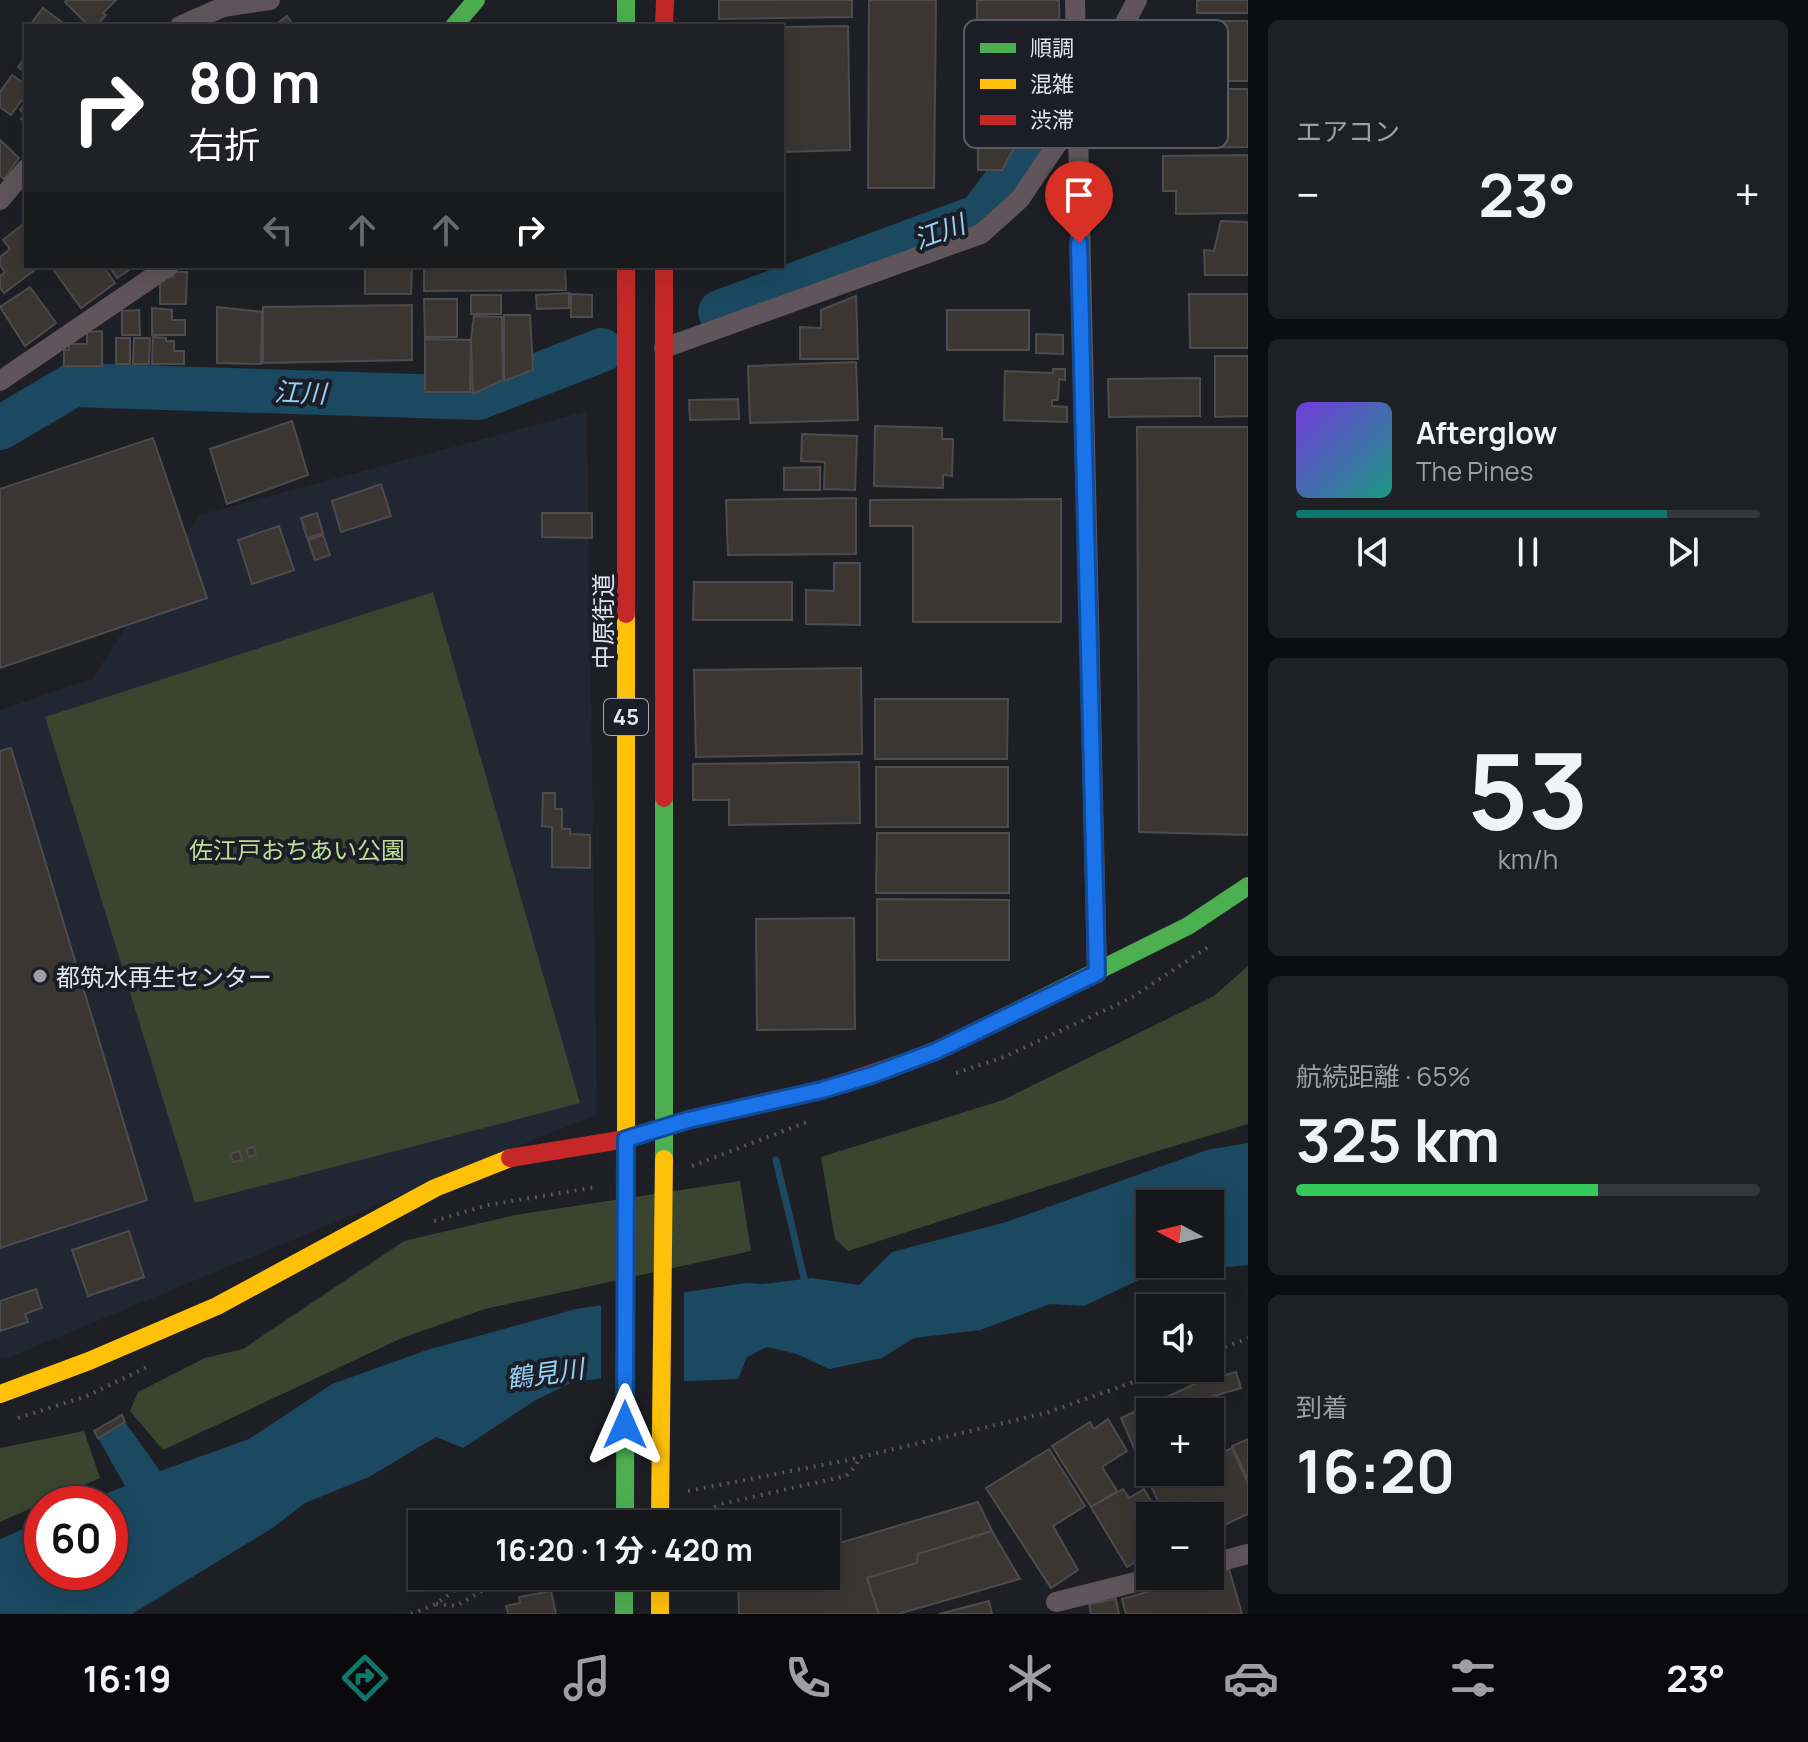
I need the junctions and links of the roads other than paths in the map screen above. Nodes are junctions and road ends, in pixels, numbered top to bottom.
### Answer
1 (270, 0) edge
2 (476, 0) edge
3 (626, 0) edge
4 (665, 0) edge
5 (1075, 0) edge
6 (1137, 0) edge
7 (228, 4) edge
8 (1075, 20) edge
9 (1126, 20) edge
10 (184, 24) edge
11 (456, 24) edge
12 (626, 24) edge
13 (664, 24) edge
14 (1054, 148) edge
15 (1077, 148) edge
16 (24, 171) edge
17 (0, 200) edge
18 (166, 268) edge
19 (626, 268) edge
20 (664, 268) edge
21 (664, 348) junction
22 (0, 381) edge
23 (1248, 886) edge
24 (1097, 973) junction
25 (665, 1127) junction
26 (626, 1139) junction
27 (0, 1394) edge
28 (625, 1510) edge
29 (665, 1510) edge
30 (624, 1590) edge
31 (660, 1590) edge
32 (624, 1614) edge
33 (660, 1614) edge

1 - 7 street
2 - 11 main road
3 - 12 main road
4 - 13 main road
5 - 8 street
6 - 9 street
7 - 10 street
14 - 21 street
15 - 24 street
16 - 17 street
18 - 22 street
19 - 26 main road, 中原街道 / 45
20 - 21 main road, 45
21 - 25 main road, 45
23 - 24 main road
24 - 25 main road
25 - 26 main road
25 - 29 main road, 45, bridge
26 - 27 main road
26 - 28 main road, 中原街道 / 45, bridge
30 - 32 main road
31 - 33 main road

